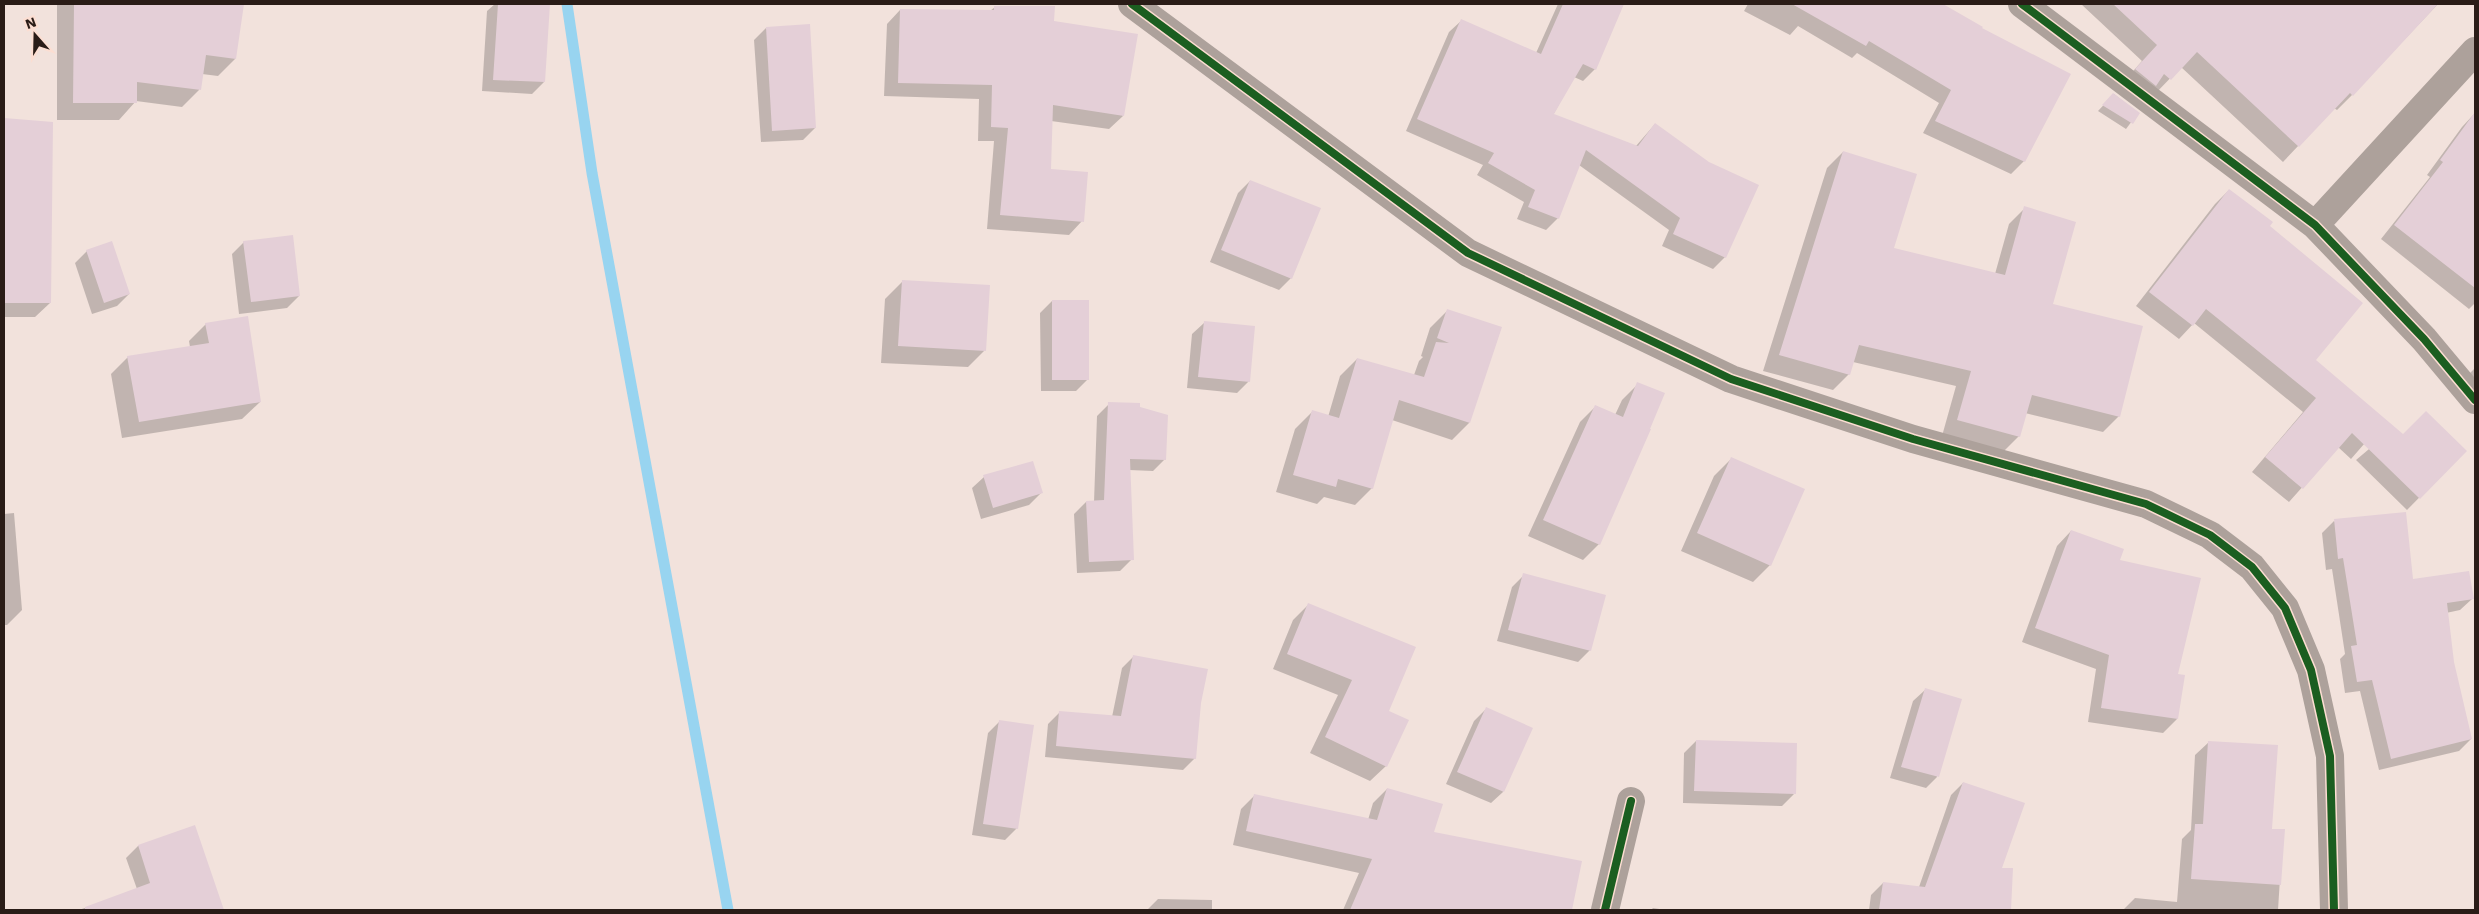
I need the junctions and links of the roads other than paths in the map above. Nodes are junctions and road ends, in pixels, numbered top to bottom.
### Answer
1 (1132, 4) edge
2 (2022, 4) edge
3 (2475, 51) edge
4 (2316, 225) junction
5 (2475, 400) edge
6 (1631, 800) dead end
7 (1604, 910) edge
8 (2334, 910) edge

1 - 8 street
2 - 4 street
3 - 4 street
4 - 5 street
6 - 7 street

